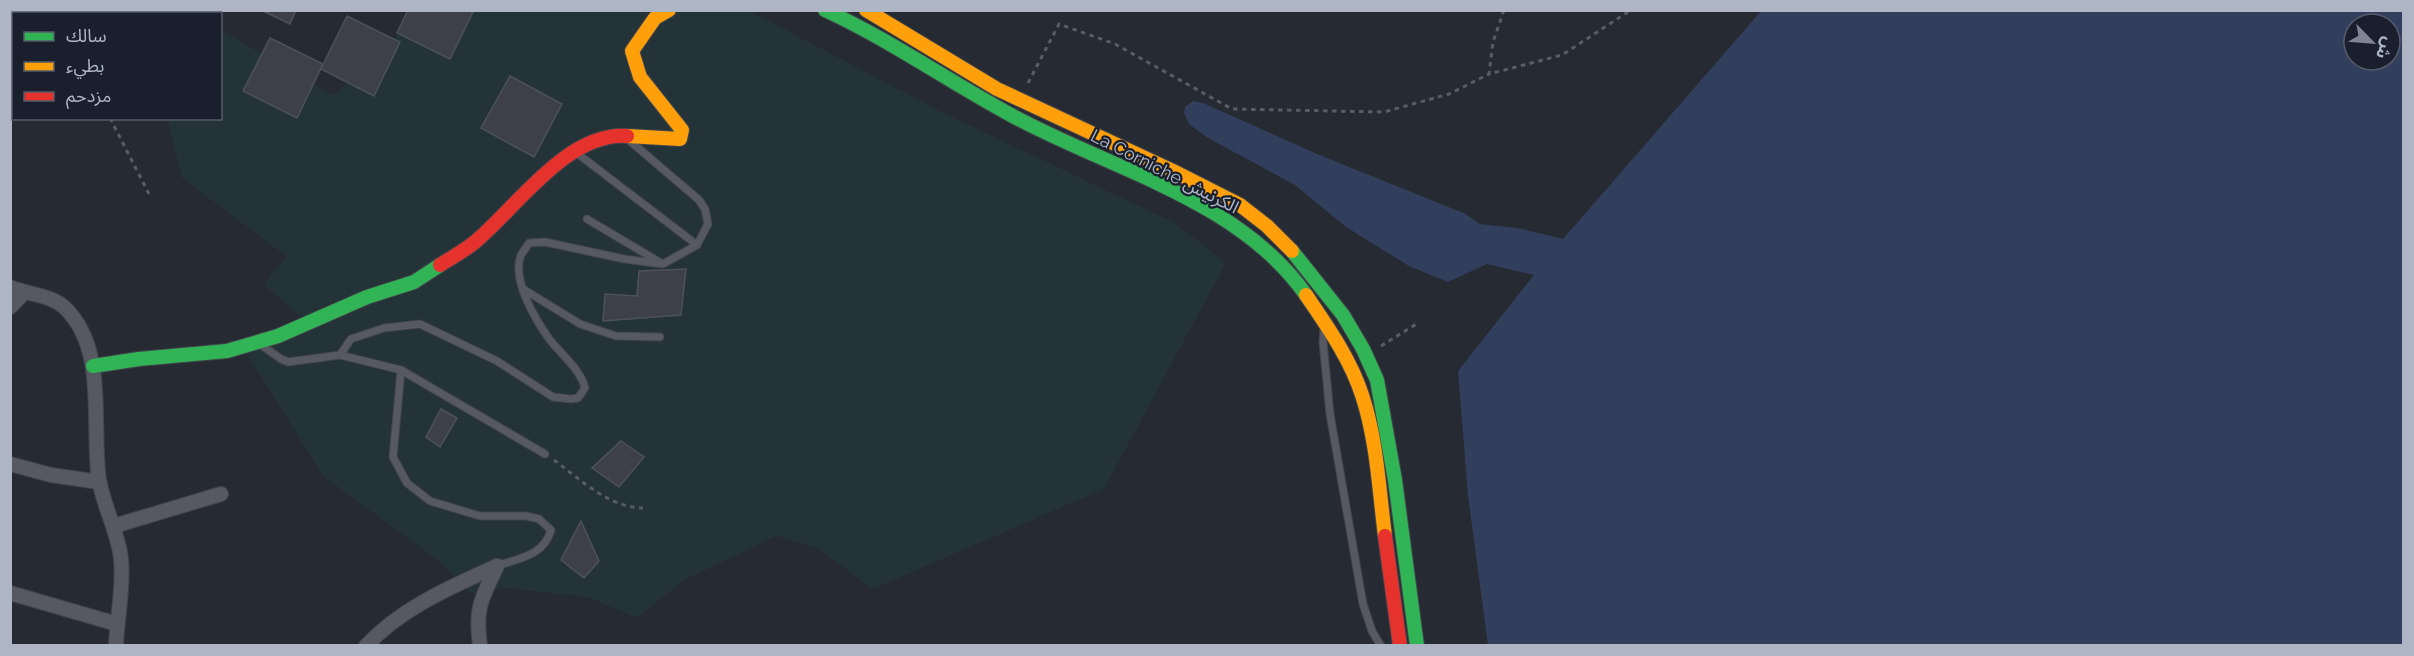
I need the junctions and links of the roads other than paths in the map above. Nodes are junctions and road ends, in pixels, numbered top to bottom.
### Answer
1 (669, 10) edge
2 (825, 10) edge
3 (866, 10) edge
4 (623, 135) junction
5 (575, 152) junction
6 (587, 219) dead end
7 (698, 245) junction
8 (663, 264) junction
9 (10, 287) edge
10 (523, 289) junction
11 (24, 293) junction
12 (10, 308) edge
13 (1325, 321) junction
14 (660, 337) dead end
15 (259, 343) junction
16 (340, 355) junction
17 (93, 366) junction
18 (401, 370) junction
19 (545, 454) road end
20 (10, 464) edge
21 (99, 482) junction
22 (221, 494) dead end
23 (114, 526) junction
24 (496, 566) junction
25 (10, 594) edge
26 (117, 624) junction
27 (116, 645) edge
28 (366, 645) edge
29 (480, 645) edge
30 (1382, 645) edge
31 (1400, 645) edge
32 (1417, 645) edge

1 - 4 main road
2 - 13 main road, La Corniche الكرنيش
3 - 32 main road, La Corniche الكرنيش
4 - 5 main road
4 - 7 lane
5 - 7 lane
5 - 15 main road
6 - 8 lane
7 - 8 lane
8 - 10 lane
9 - 11 street
10 - 14 lane
10 - 16 lane
11 - 12 street
11 - 17 street
13 - 30 lane
13 - 31 main road, La Corniche الكرنيش
15 - 16 lane
15 - 17 main road
16 - 18 lane
17 - 21 street
18 - 19 lane
18 - 24 lane
20 - 21 street
21 - 23 street
22 - 23 street
23 - 26 street
24 - 28 street
24 - 29 street
25 - 26 street
26 - 27 street

